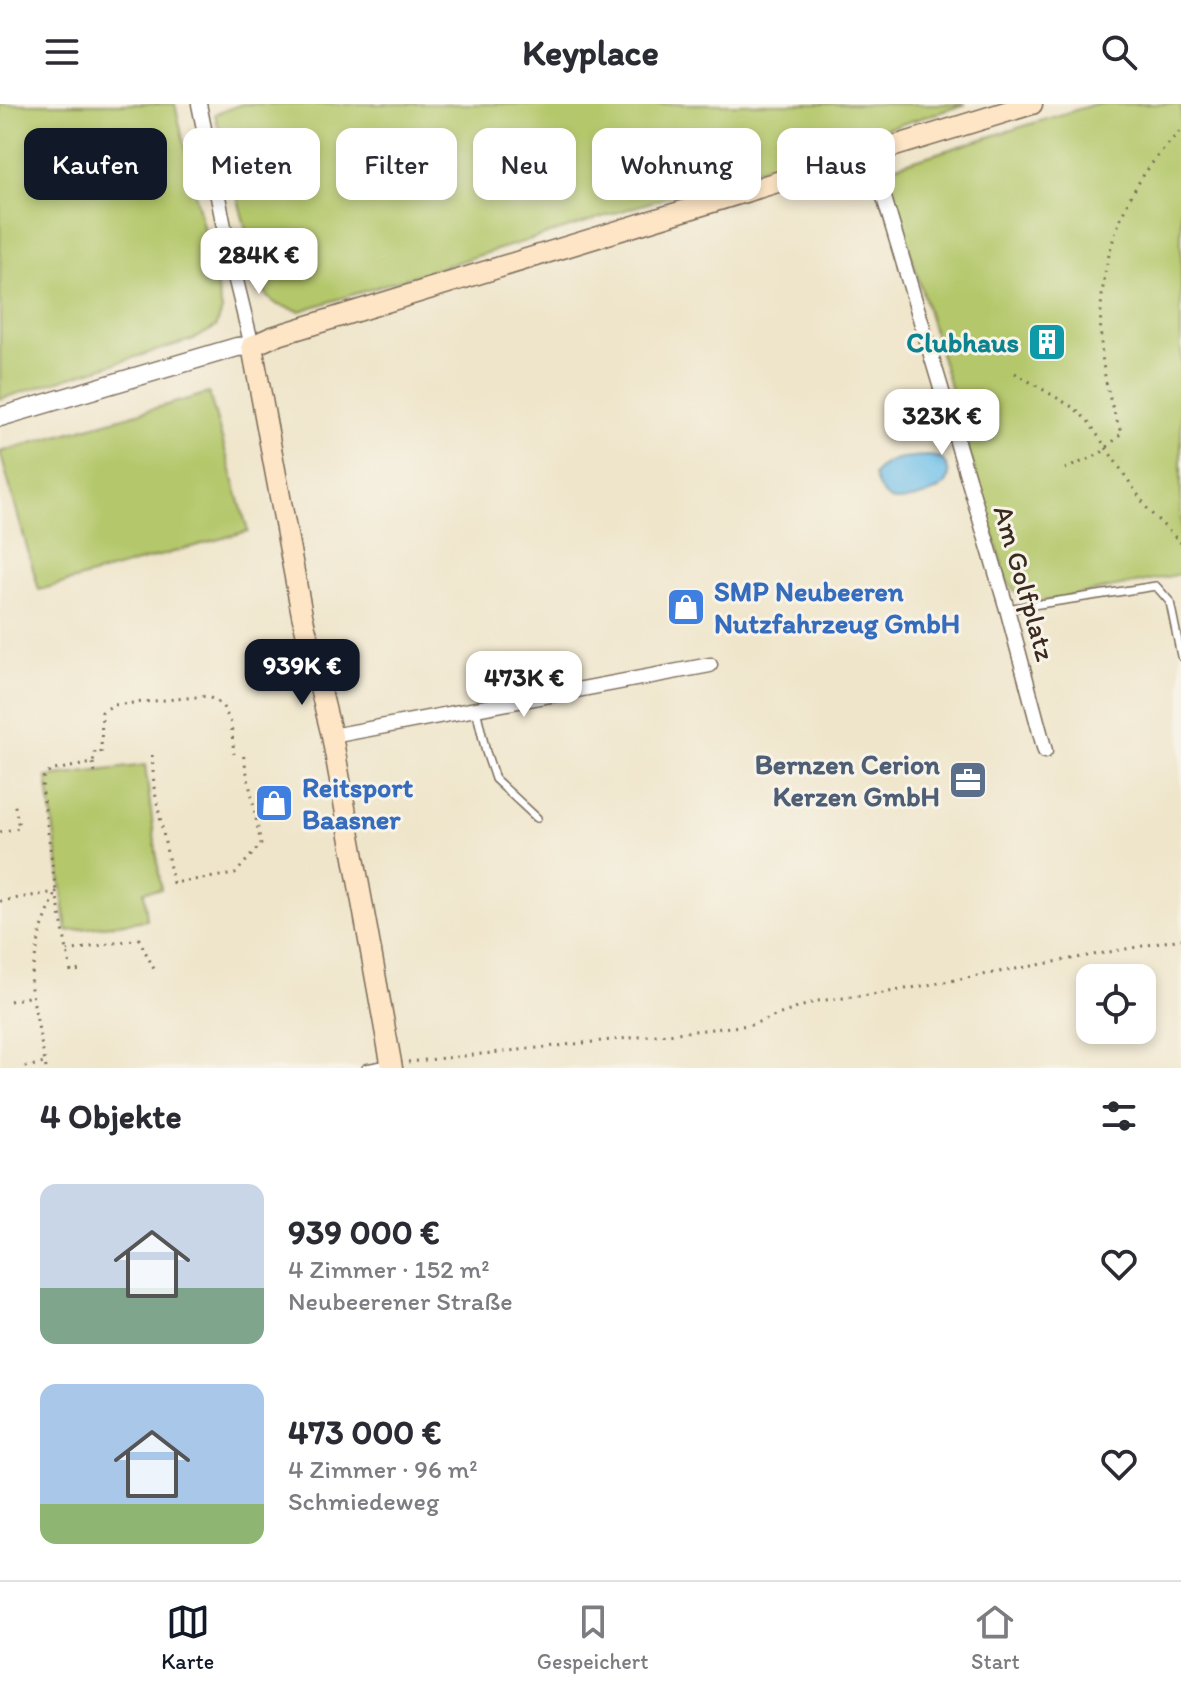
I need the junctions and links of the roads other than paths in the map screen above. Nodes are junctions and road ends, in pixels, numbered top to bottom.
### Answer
1 (199, 104) edge
2 (1032, 104) edge
3 (895, 147) edge
4 (777, 183) edge
5 (885, 200) edge
6 (252, 346) junction
7 (0, 417) edge
8 (1007, 609) junction
9 (1181, 656) edge
10 (710, 665) dead end
11 (476, 709) junction
12 (332, 736) junction
13 (1045, 751) dead end
14 (537, 818) dead end
15 (392, 1066) edge
16 (366, 1068) edge

1 - 6 street
2 - 3 main road
4 - 6 main road
5 - 8 street, Am Golfplatz
6 - 7 street
6 - 12 main road
8 - 9 lane
8 - 13 street, Am Golfplatz
10 - 11 street
11 - 12 street
11 - 14 lane
12 - 15 main road
15 - 16 lane

